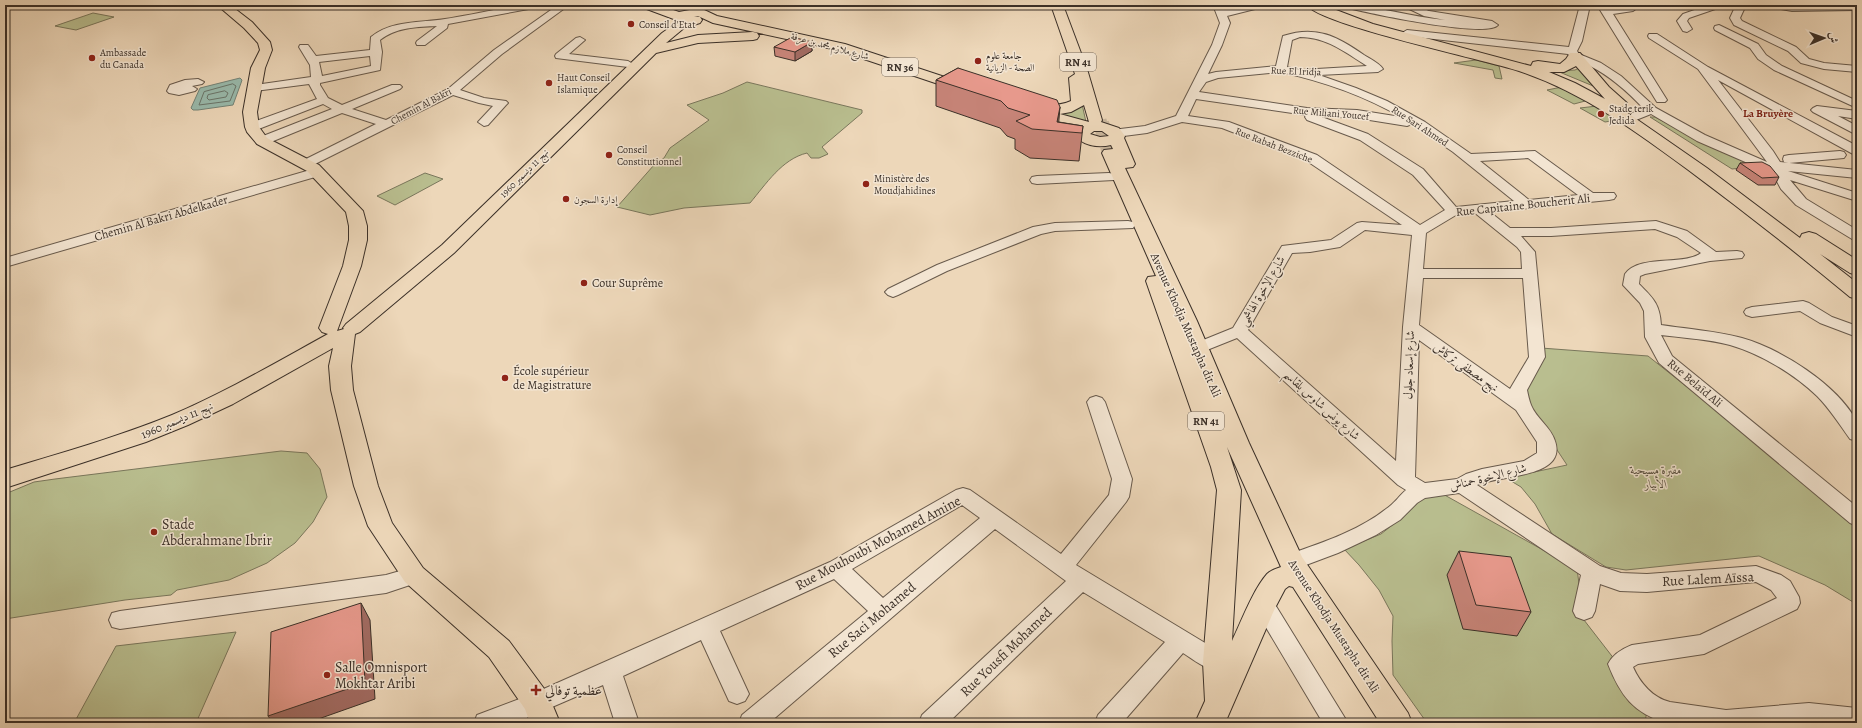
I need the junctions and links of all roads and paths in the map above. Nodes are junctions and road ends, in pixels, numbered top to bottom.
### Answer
1 (223, 5) edge
2 (534, 5) edge
3 (564, 5) edge
4 (1057, 5) edge
5 (1065, 5) edge
6 (1314, 5) edge
7 (1324, 5) edge
8 (1347, 5) edge
9 (1406, 5) edge
10 (1585, 5) edge
11 (1636, 5) edge
12 (1718, 5) edge
13 (1741, 5) edge
14 (1785, 5) edge
15 (1256, 6) edge
16 (658, 7) edge
17 (1857, 7) edge
18 (1604, 9) edge
19 (1220, 10) edge
20 (696, 18) junction
21 (444, 22) junction
22 (1719, 28) dead end
23 (1687, 29) dead end
24 (1407, 33) junction
25 (1653, 36) dead end
26 (783, 38) junction
27 (580, 40) dead end
28 (421, 43) dead end
29 (1075, 46) junction
30 (304, 47) dead end
31 (377, 52) junction
32 (648, 53) junction
33 (1574, 54) junction
34 (1509, 58) junction
35 (314, 59) junction
36 (628, 64) junction
37 (1702, 67) junction
38 (1281, 69) junction
39 (1857, 70) edge
40 (1300, 73) junction
41 (1076, 78) junction
42 (317, 80) junction
43 (396, 87) dead end
44 (255, 88) junction
45 (452, 91) junction
46 (1195, 92) junction
47 (1102, 97) tunnel mouth
48 (324, 100) junction
49 (1661, 100) dead end
50 (1857, 105) edge
51 (1286, 108) junction
52 (342, 109) junction
53 (1652, 110) junction
54 (1857, 115) edge
55 (1636, 116) junction
56 (1181, 118) junction
57 (484, 122) dead end
58 (387, 124) junction
59 (1421, 125) junction
60 (252, 127) junction
61 (1857, 131) edge
62 (1103, 133) junction
63 (262, 141) junction
64 (1857, 151) edge
65 (1840, 155) dead end
66 (1469, 158) junction
67 (1774, 165) junction
68 (312, 168) junction
69 (1857, 174) edge
70 (1109, 178) junction
71 (1037, 180) dead end
72 (1609, 196) dead end
73 (1589, 197) junction
74 (1857, 197) edge
75 (1526, 204) junction
76 (1478, 209) junction
77 (1453, 211) junction
78 (1761, 211) junction
79 (1128, 225) junction
80 (1419, 231) junction
81 (1507, 232) junction
82 (1857, 236) edge
83 (1737, 255) dead end
84 (1708, 257) junction
85 (1857, 260) edge
86 (5, 263) edge
87 (1154, 265) junction
88 (1857, 269) edge
89 (1415, 272) junction
90 (1530, 274) junction
91 (1857, 281) edge
92 (893, 292) dead end
93 (1857, 293) edge
94 (1752, 312) dead end
95 (1411, 327) junction
96 (338, 329) junction
97 (1653, 329) junction
98 (1239, 331) junction
99 (1857, 332) edge
100 (1197, 349) junction
101 (1096, 402) dead end
102 (1522, 406) junction
103 (1857, 435) edge
104 (5, 471) edge
105 (5, 479) edge
106 (1405, 480) junction
107 (1462, 486) junction
108 (1422, 491) junction
109 (994, 518) junction
110 (1857, 518) edge
111 (1063, 566) junction
112 (837, 568) junction
113 (1296, 570) junction
114 (1592, 572) junction
115 (414, 575) junction
116 (1081, 580) junction
117 (1263, 604) junction
118 (1584, 611) dead end
119 (883, 612) junction
120 (120, 620) dead end
121 (707, 628) junction
122 (1180, 641) junction
123 (1217, 662) junction
124 (610, 671) junction
125 (736, 694) dead end
126 (541, 713) edge
127 (1215, 713) edge
128 (1857, 719) edge
129 (486, 723) edge
130 (627, 723) edge
131 (750, 723) edge
132 (931, 723) edge
133 (1107, 723) edge
134 (1336, 723) edge
135 (1397, 723) edge

1 - 44 main road
2 - 21 street
3 - 45 street, Chemin Al Bakri
4 - 29 main road, RN 41
5 - 29 main road, RN 41
6 - 78 highway
7 - 24 highway
8 - 9 street
10 - 33 street
11 - 18 street
12 - 23 street
13 - 39 street
14 - 17 street
15 - 19 street
16 - 20 main road, RN 36
18 - 49 street
19 - 46 street
20 - 26 main road, شارع ملازم محمد بن عرفة / RN 36
20 - 26 main road, شارع ملازم محمد بن عرفة / RN 36
20 - 32 main road, نهج 11 ديسمبر 1960
20 - 36 main road, نهج 11 ديسمبر 1960
21 - 28 street
21 - 31 street
22 - 50 street
24 - 33 street
24 - 34 highway
25 - 37 street
26 - 32 main road
27 - 36 street
29 - 41 main road, RN 41
29 - 47 main road, RN 41
29 - 62 main road, RN 41
30 - 35 street
31 - 35 street
31 - 42 street
32 - 96 main road, نهج 11 ديسمبر 1960
33 - 34 highway
33 - 53 street
33 - 55 highway
34 - 55 highway
35 - 42 street
36 - 96 main road, نهج 11 ديسمبر 1960
37 - 64 street
37 - 67 street
38 - 40 street, Rue El Iridja
38 - 40 street, Rue El Iridja
38 - 46 street, Rue El Iridja
40 - 59 street, Rue Sari Ahmed
41 - 62 main road, RN 41
41 - 62 main road
42 - 44 street
42 - 48 street
43 - 52 street
44 - 60 main road
45 - 57 street
45 - 58 street, Chemin Al Bakri
46 - 51 street, Rue Miliani Youcef
46 - 56 street
48 - 52 street
48 - 60 street
51 - 59 street, Rue Miliani Youcef
51 - 77 street
52 - 58 street
52 - 63 street
53 - 55 street
53 - 67 street
54 - 61 street
55 - 78 highway
56 - 62 street
56 - 80 street, Rue Rabah Bezziche
58 - 68 street, Chemin Al Bakri
59 - 66 street, Rue Sari Ahmed
60 - 63 main road
62 - 70 main road, RN 41
62 - 87 main road, Avenue Khodja Mustapha dit Ali / RN 41
63 - 68 main road
65 - 67 street
66 - 73 street
66 - 75 street, Rue Sari Ahmed
67 - 69 street
67 - 74 street
67 - 82 street
68 - 86 street, Chemin Al Bakri Abdelkader
68 - 96 main road
70 - 71 street
70 - 79 main road, RN 41
72 - 73 street, Rue Capitaine Boucherit Ali
73 - 75 street, Rue Capitaine Boucherit Ali
75 - 76 street, Rue Capitaine Boucherit Ali
76 - 77 street, Rue Capitaine Boucherit Ali
76 - 81 street
77 - 80 street, Rue Capitaine Boucherit Ali
78 - 85 highway
78 - 88 highway
78 - 91 highway
78 - 93 highway
79 - 87 main road, RN 41
79 - 92 street
80 - 89 street, شارع إسعاد جلول
80 - 98 street, شارع الإخوة الهاشمي
81 - 84 street
81 - 90 street
83 - 84 street
84 - 97 street, Rue Belaïd Ali
87 - 100 main road, Avenue Khodja Mustapha dit Ali
87 - 123 main road, Avenue Khodja Mustapha dit Ali / RN 41
89 - 90 street
89 - 95 street, شارع إسعاد جلول
90 - 102 street
94 - 99 street
95 - 102 street, نهج مصطفى تركاش
95 - 106 street, شارع إسعاد جلول
96 - 104 main road, نهج 11 ديسمبر 1960
96 - 105 main road, نهج 11 ديسمبر 1960
96 - 115 main road
97 - 103 street
97 - 110 street, Rue Belaïd Ali
98 - 100 street, شارع الإخوة الهاشمي
98 - 106 street, شارع يونس شاوس بلقاسم
100 - 113 main road, Avenue Khodja Mustapha dit Ali
101 - 111 street
102 - 107 street, شارع الإخوة حمناش
106 - 108 street
107 - 108 street, شارع الإخوة حمناش
107 - 114 street, Rue Lalem Aïssa
108 - 113 street, شارع الإخوة حمناش
109 - 111 street, Rue Mouhoubi Mohamed Amine
109 - 112 street, Rue Mouhoubi Mohamed Amine
109 - 119 street, Rue Saci Mohamed
111 - 116 street, Rue Mouhoubi Mohamed Amine
112 - 119 street
112 - 121 street, Rue Mouhoubi Mohamed Amine
113 - 117 main road
113 - 135 main road, Avenue Khodja Mustapha dit Ali
114 - 118 street
114 - 128 street, Rue Lalem Aïssa
115 - 120 street
115 - 126 main road
116 - 122 street, Rue Mouhoubi Mohamed Amine
116 - 132 street, Rue Yousfi Mohamed
117 - 127 main road
117 - 134 street
119 - 131 street, Rue Saci Mohamed
121 - 124 street, Rue Mouhoubi Mohamed Amine
121 - 125 street
122 - 123 street, Rue Mouhoubi Mohamed Amine
122 - 133 street
123 - 127 main road, Avenue Khodja Mustapha dit Ali / RN 41
124 - 126 street, Rue Mouhoubi Mohamed Amine
124 - 130 street
126 - 129 street, Rue Mouhoubi Mohamed Amine

